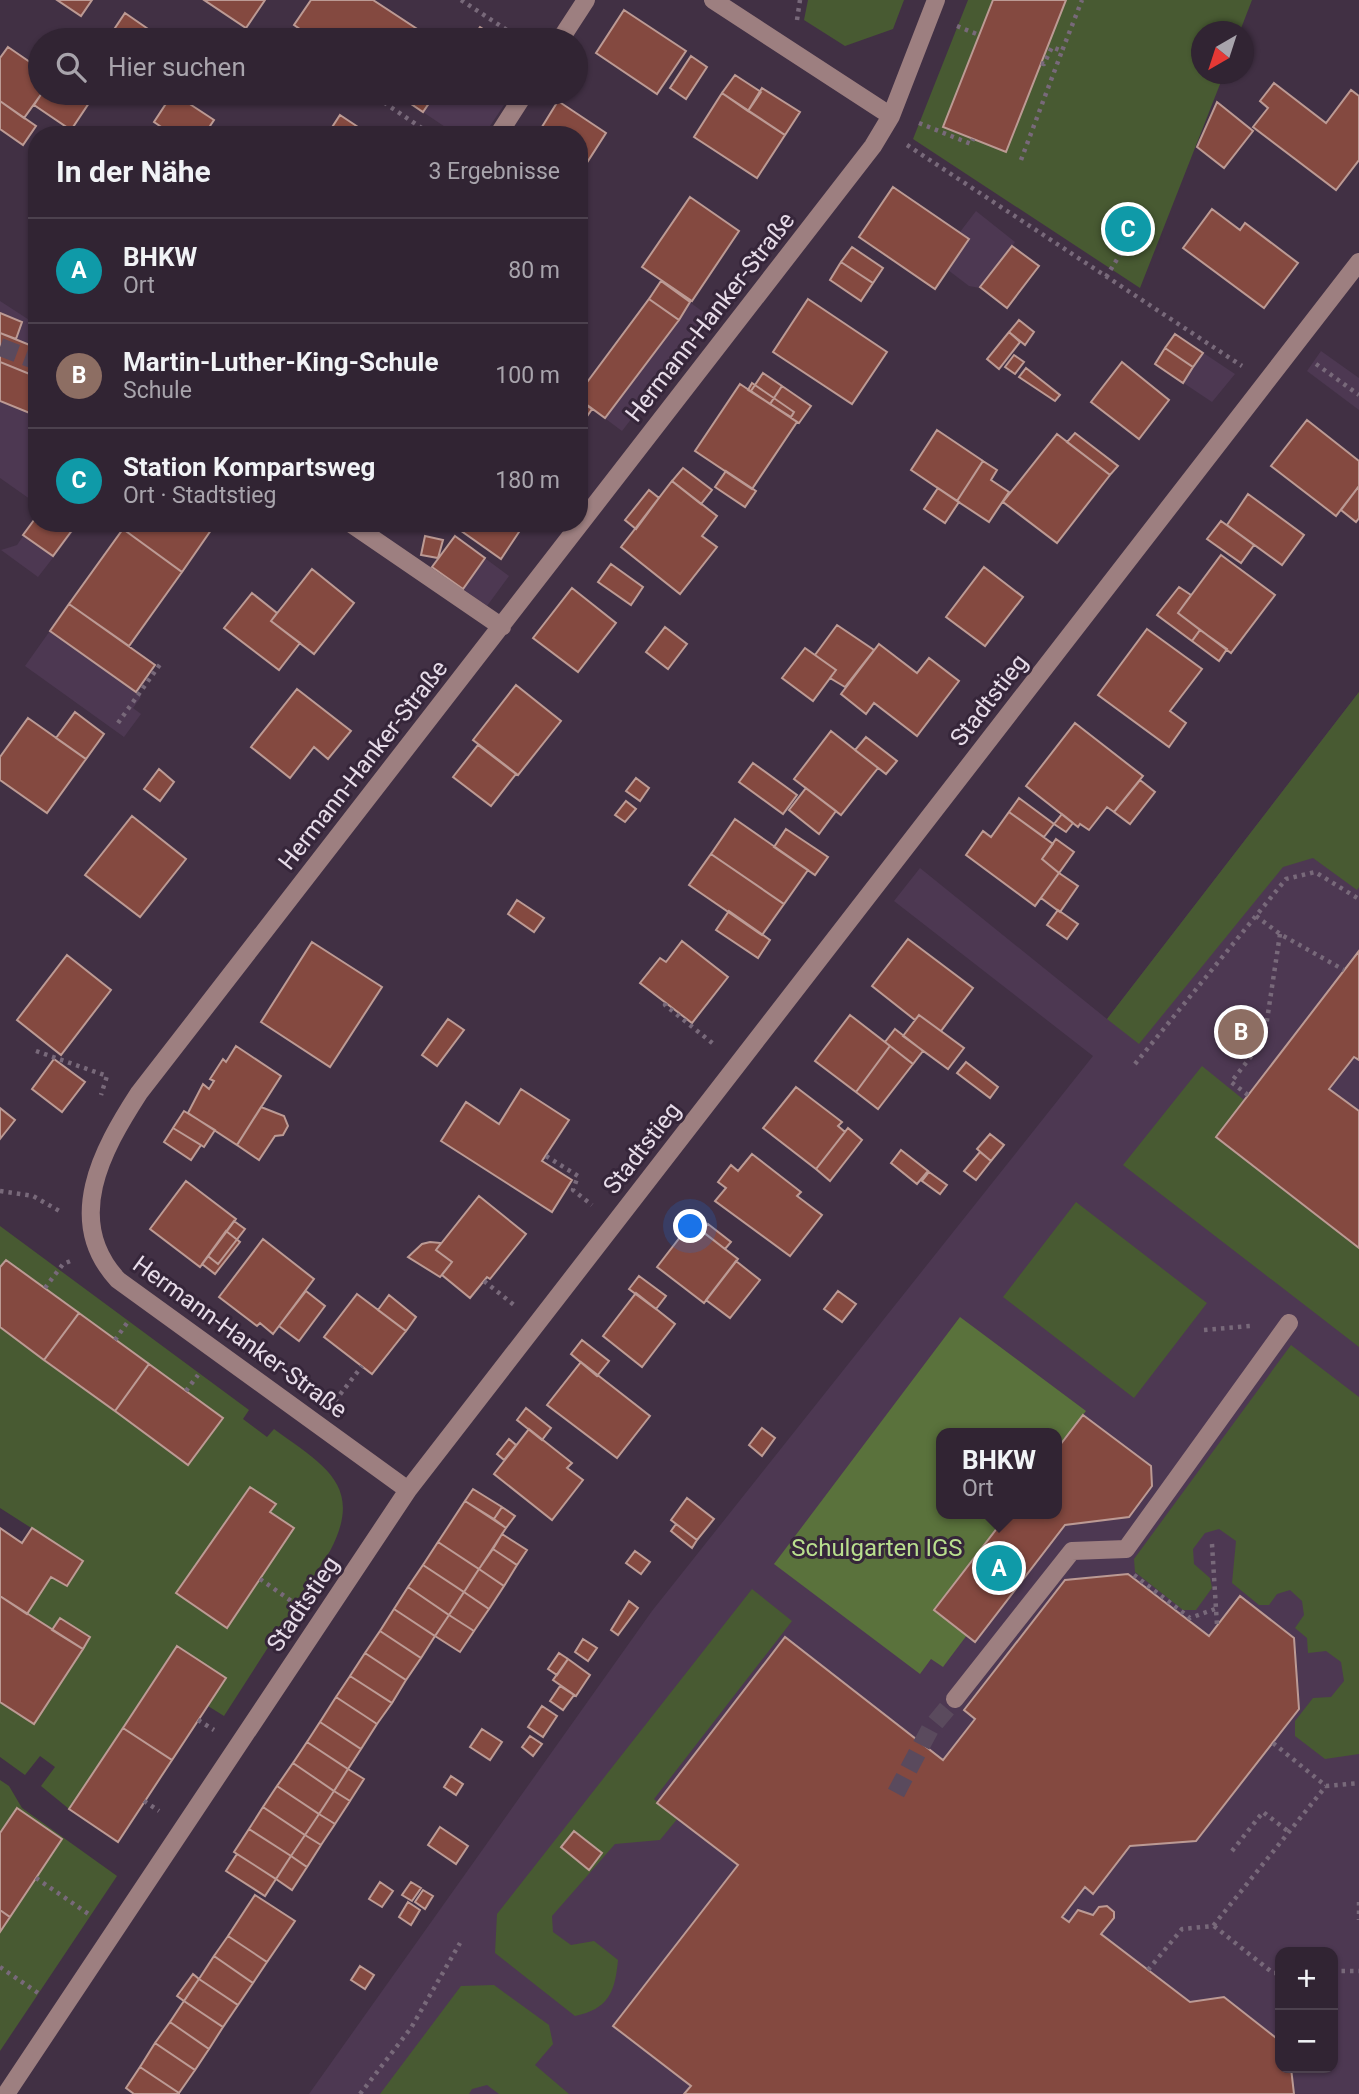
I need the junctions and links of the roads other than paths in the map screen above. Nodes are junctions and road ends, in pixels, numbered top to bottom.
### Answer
1 (586, 0) edge
2 (713, 0) edge
3 (936, 0) edge
4 (568, 28) edge
5 (517, 105) edge
6 (891, 116) junction
7 (504, 126) edge
8 (1359, 262) edge
9 (588, 516) edge
10 (363, 532) edge
11 (575, 532) edge
12 (502, 627) junction
13 (1289, 1323) dead end
14 (408, 1490) junction
15 (955, 1699) tunnel mouth
16 (6, 2094) edge

1 - 4 street
2 - 6 street
3 - 6 street, Hermann-Hanker-Straße
5 - 7 street
6 - 9 street, Hermann-Hanker-Straße
8 - 14 street, Stadtstieg
10 - 12 street
11 - 12 street, Hermann-Hanker-Straße
12 - 14 street, Hermann-Hanker-Straße
13 - 15 street
14 - 16 street, Stadtstieg

